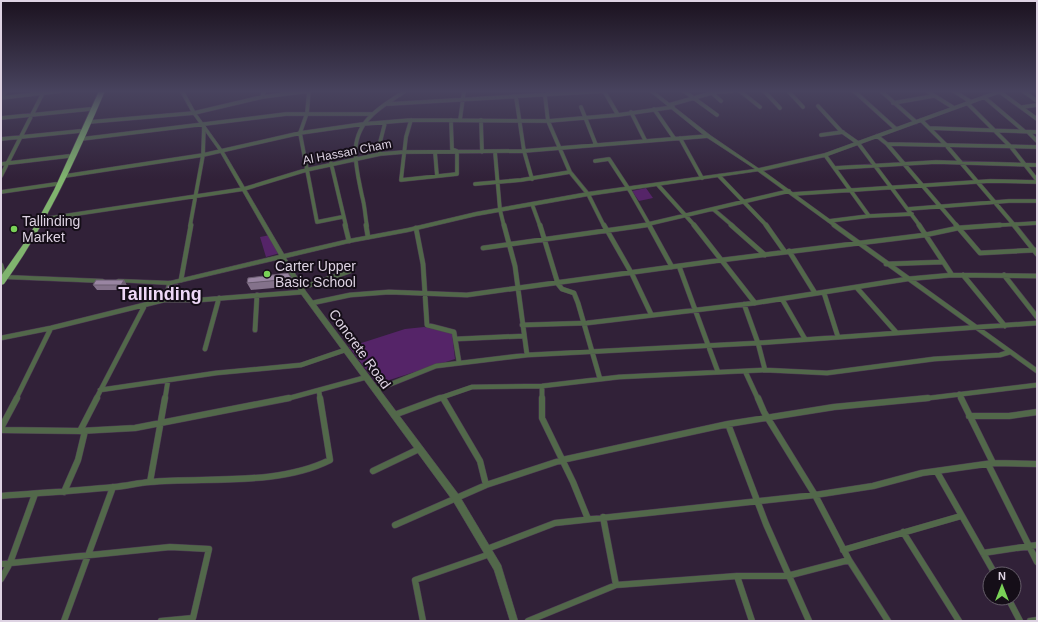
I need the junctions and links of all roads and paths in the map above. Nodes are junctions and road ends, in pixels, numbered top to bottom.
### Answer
1 (29, 120) edge
2 (85, 120) edge
3 (110, 120) edge
4 (201, 120) edge
5 (234, 120) edge
6 (305, 120) edge
7 (367, 120) edge
8 (411, 120) joint
9 (451, 120) edge
10 (481, 120) joint
11 (560, 120) edge
12 (587, 120) edge
13 (634, 120) edge
14 (662, 120) edge
15 (688, 120) edge
16 (831, 120) edge
17 (886, 120) edge
18 (914, 120) edge
19 (921, 120) joint
20 (985, 120) edge
21 (1012, 120) edge
22 (548, 121) junction
23 (89, 122) joint
24 (520, 122) junction
25 (916, 122) junction
26 (385, 123) junction
27 (204, 124) junction
28 (363, 124) junction
29 (929, 128) junction
30 (896, 129) junction
31 (996, 130) junction
32 (80, 131) junction
33 (1026, 131) junction
34 (843, 132) junction
35 (1037, 132) edge
36 (300, 133) junction
37 (821, 135) dead end
38 (708, 136) junction
39 (877, 136) junction
40 (22, 137) junction
41 (674, 138) junction
42 (680, 138) junction
43 (1, 139) edge
44 (81, 139) junction
45 (645, 140) junction
46 (1037, 141) edge
47 (858, 143) junction
48 (887, 144) junction
49 (945, 144) junction
50 (596, 145) junction
51 (1011, 146) junction
52 (1037, 147) edge
53 (558, 148) junction
54 (457, 151) junction
55 (524, 151) junction
56 (222, 152) junction
57 (404, 152) junction
58 (435, 152) junction
59 (482, 152) junction
60 (495, 152) junction
61 (380, 154) junction
62 (203, 155) junction
63 (825, 155) junction
64 (69, 156) junction
65 (353, 159) junction
66 (595, 161) dead end
67 (959, 161) junction
68 (902, 162) junction
69 (8, 163) junction
70 (331, 163) junction
71 (1, 164) edge
72 (1026, 164) junction
73 (874, 165) junction
74 (1037, 165) edge
75 (835, 168) junction
76 (306, 170) junction
77 (759, 170) junction
78 (570, 172) junction
79 (1, 176) edge
80 (65, 176) junction
81 (438, 176) junction
82 (719, 176) junction
83 (702, 178) junction
84 (532, 179) junction
85 (1037, 181) edge
86 (978, 182) junction
87 (498, 183) junction
88 (56, 184) junction
89 (475, 184) dead end
90 (658, 185) junction
91 (921, 186) junction
92 (627, 188) junction
93 (893, 188) junction
94 (244, 189) junction
95 (789, 191) junction
96 (852, 191) junction
97 (1, 192) edge
98 (588, 194) junction
99 (793, 194) junction
100 (195, 196) junction
101 (744, 201) junction
102 (1037, 201) edge
103 (996, 202) junction
104 (532, 204) junction
105 (938, 207) junction
106 (908, 208) junction
107 (713, 209) junction
108 (500, 210) junction
109 (912, 214) junction
110 (687, 216) junction
111 (869, 216) junction
112 (342, 217) junction
113 (43, 219) junction
114 (829, 221) junction
115 (1037, 223) edge
116 (1015, 224) junction
117 (648, 225) junction
118 (416, 228) junction
119 (958, 228) junction
120 (607, 232) junction
121 (925, 235) junction
122 (368, 238) junction
123 (349, 240) junction
124 (546, 241) junction
125 (856, 242) junction
126 (509, 244) junction
127 (483, 248) dead end
128 (787, 251) junction
129 (1036, 251) edge
130 (765, 255) junction
131 (282, 256) junction
132 (722, 260) junction
133 (942, 262) junction
134 (886, 264) junction
135 (679, 266) junction
136 (672, 268) junction
137 (353, 270) dead end
138 (2, 274) edge
139 (632, 274) junction
140 (952, 275) junction
141 (963, 275) junction
142 (1004, 275) junction
143 (1037, 276) edge
144 (181, 280) junction
145 (907, 280) junction
146 (170, 283) junction
147 (558, 284) junction
148 (857, 288) junction
149 (517, 289) junction
150 (302, 290) junction
151 (425, 291) junction
152 (815, 293) junction
153 (824, 293) junction
154 (258, 295) junction
155 (219, 298) junction
156 (782, 299) junction
157 (164, 300) junction
158 (312, 303) junction
159 (756, 303) junction
160 (744, 304) junction
161 (145, 306) junction
162 (696, 309) junction
163 (651, 314) junction
164 (1037, 317) edge
165 (1037, 323) edge
166 (583, 324) junction
167 (522, 325) junction
168 (1005, 326) junction
169 (51, 328) junction
170 (974, 328) junction
171 (255, 330) dead end
172 (896, 332) junction
173 (524, 336) junction
174 (838, 337) junction
175 (1, 338) edge
176 (456, 339) junction
177 (805, 339) junction
178 (758, 343) junction
179 (708, 345) junction
180 (204, 349) dead end
181 (346, 350) junction
182 (592, 352) junction
183 (1010, 352) junction
184 (526, 355) junction
185 (458, 362) junction
186 (765, 370) junction
187 (745, 371) junction
188 (1037, 371) edge
189 (718, 372) junction
190 (367, 377) junction
191 (600, 379) junction
192 (168, 380) junction
193 (1037, 385) edge
194 (542, 386) junction
195 (100, 390) junction
196 (376, 390) junction
197 (319, 391) junction
198 (958, 394) junction
199 (442, 397) junction
200 (1037, 412) edge
201 (394, 415) junction
202 (969, 416) junction
203 (768, 418) junction
204 (161, 424) junction
205 (728, 424) junction
206 (1, 429) edge
207 (83, 431) junction
208 (419, 449) junction
209 (562, 460) junction
210 (990, 464) junction
211 (1037, 464) edge
212 (373, 471) dead end
213 (937, 472) junction
214 (150, 482) junction
215 (486, 485) junction
216 (113, 488) junction
217 (64, 492) junction
218 (35, 494) junction
219 (815, 495) junction
220 (1, 496) edge
221 (456, 498) junction
222 (756, 501) junction
223 (961, 516) junction
224 (603, 517) junction
225 (588, 519) junction
226 (395, 525) dead end
227 (904, 532) junction
228 (1027, 545) junction
229 (1037, 545) edge
230 (843, 550) junction
231 (488, 551) junction
232 (983, 553) junction
233 (89, 556) junction
234 (849, 560) junction
235 (1037, 562) edge
236 (10, 563) junction
237 (1, 564) edge
238 (990, 566) edge
239 (737, 576) junction
240 (786, 576) junction
241 (1, 579) edge
242 (616, 585) junction
243 (1012, 606) edge
244 (1037, 620) edge
245 (64, 621) edge
246 (161, 621) edge
247 (423, 621) edge
248 (514, 621) edge
249 (528, 621) edge
250 (752, 621) edge
251 (808, 621) edge
252 (888, 621) edge
253 (959, 621) edge
254 (1020, 621) edge
255 (1030, 621) edge

1 - 40 street
2 - 32 highway
3 - 23 street
4 - 27 street, Concrete Road
5 - 27 street
6 - 36 street
7 - 28 street
8 - 26 street
8 - 57 street
9 - 54 street
10 - 24 street
10 - 59 street
11 - 22 street
12 - 50 street
13 - 45 street
14 - 41 street
15 - 38 street
16 - 34 street
17 - 30 street
18 - 25 street
19 - 25 street
19 - 29 street
20 - 31 street
21 - 33 street
22 - 24 street
22 - 53 street
23 - 44 highway
24 - 55 street
25 - 30 street
26 - 28 street
26 - 61 street
27 - 44 street
27 - 56 street, Concrete Road
27 - 62 street
28 - 36 street
28 - 65 street
29 - 31 street
29 - 49 street
30 - 39 street
31 - 33 street
31 - 51 street
32 - 40 street
32 - 64 highway
33 - 35 street
33 - 46 street
34 - 37 street
34 - 47 street
36 - 56 street
36 - 76 street
38 - 42 street, Al Hassan Cham
38 - 77 street
39 - 47 street
39 - 48 street
40 - 43 street
40 - 69 street
41 - 42 street, Al Hassan Cham
41 - 45 street, Al Hassan Cham
42 - 83 street
44 - 80 highway
45 - 50 street, Al Hassan Cham
47 - 63 street
47 - 73 street
48 - 49 street
48 - 68 street
49 - 51 street
49 - 67 street
50 - 53 street, Al Hassan Cham
51 - 52 street
51 - 72 street
53 - 55 street, Al Hassan Cham
53 - 78 street
54 - 58 street, Al Hassan Cham
54 - 59 street, Al Hassan Cham
54 - 81 street
55 - 60 street, Al Hassan Cham
55 - 84 street
56 - 62 street
56 - 94 street, Concrete Road
57 - 58 street, Al Hassan Cham
57 - 61 street, Al Hassan Cham
57 - 81 street
58 - 81 street
59 - 60 street, Al Hassan Cham
60 - 87 street
61 - 65 street, Al Hassan Cham
62 - 80 street
62 - 100 street
63 - 75 street
63 - 77 street
64 - 69 street
64 - 88 highway
65 - 70 street, Al Hassan Cham
65 - 122 street
66 - 92 street
67 - 68 street
67 - 72 street
67 - 86 street
68 - 73 street
68 - 91 street
69 - 71 street
69 - 79 street
70 - 76 street, Al Hassan Cham
70 - 112 street
72 - 74 street
72 - 85 street
73 - 75 street
73 - 93 street
75 - 96 street
76 - 94 street, Al Hassan Cham
76 - 112 street
77 - 82 street
77 - 95 street
78 - 84 street
78 - 98 street
80 - 113 highway
82 - 83 street
82 - 101 street
83 - 90 street
84 - 87 street
85 - 86 street
86 - 91 street
86 - 103 street
87 - 89 street
87 - 108 street
88 - 97 street
88 - 138 highway
90 - 92 street
90 - 110 street
91 - 93 street
91 - 105 street
92 - 98 street
92 - 117 street
93 - 96 street
93 - 106 street
94 - 100 street, Al Hassan Cham
94 - 131 street, Concrete Road
95 - 99 street
95 - 101 street
96 - 99 street
96 - 111 street
98 - 104 street
98 - 120 street
99 - 114 street
100 - 113 street, Al Hassan Cham
100 - 144 street
101 - 107 street
101 - 128 street
102 - 103 street
103 - 105 street
103 - 116 street
104 - 108 street
104 - 124 street
105 - 106 street
105 - 119 street
106 - 109 street
107 - 110 street
107 - 130 street
108 - 118 street
108 - 126 street
109 - 111 street
109 - 121 street
110 - 117 street
110 - 132 street
111 - 114 street
112 - 123 street
113 - 138 highway
114 - 125 street
115 - 116 street
116 - 119 street
116 - 129 street
117 - 120 street
117 - 136 street
118 - 122 street
118 - 151 street
119 - 121 street
119 - 129 street
120 - 124 street
120 - 139 street
121 - 125 street
121 - 133 street
122 - 123 street
123 - 131 street
124 - 126 street
124 - 147 street
125 - 128 street
125 - 134 street
126 - 127 street
126 - 149 street
128 - 130 street
128 - 152 street
130 - 132 street
131 - 144 street
131 - 150 street, Concrete Road
132 - 135 street
132 - 159 street
133 - 134 street
133 - 140 street
134 - 145 street
135 - 136 street
135 - 162 street
136 - 139 street
137 - 150 street
138 - 146 street
139 - 147 street
139 - 163 street
140 - 141 street
140 - 145 street
141 - 142 street
141 - 168 street
142 - 143 street
142 - 164 street
144 - 146 street
145 - 148 street
145 - 170 street
146 - 157 street
147 - 149 street
147 - 166 street
148 - 153 street
148 - 172 street
149 - 151 street
149 - 167 street
150 - 154 street
150 - 158 street, Concrete Road
151 - 158 street
151 - 176 street
152 - 153 street
152 - 156 street
153 - 174 street
154 - 155 street
154 - 171 street
155 - 157 street
155 - 180 street
156 - 159 street
156 - 177 street
157 - 161 street
158 - 181 street, Concrete Road
159 - 160 street
160 - 162 street
160 - 178 street
161 - 169 street
161 - 195 street
162 - 163 street
162 - 179 street
163 - 166 street
165 - 168 street
166 - 167 street
166 - 182 street
167 - 173 street
168 - 170 street
169 - 175 street
169 - 206 street
170 - 172 street
170 - 183 street
172 - 174 street
173 - 176 street
173 - 184 street
174 - 177 street
176 - 185 street
177 - 178 street
178 - 179 street
178 - 186 street
179 - 182 street
179 - 189 street
181 - 190 street, Concrete Road
181 - 192 street
182 - 184 street
182 - 191 street
183 - 186 street
183 - 188 street
184 - 185 street
185 - 196 street
186 - 187 street
187 - 189 street
187 - 203 street
189 - 191 street
190 - 196 street, Concrete Road
190 - 197 street
191 - 194 street
192 - 195 street
192 - 204 street
193 - 198 street
194 - 199 street
194 - 209 street
195 - 207 street
196 - 201 street, Concrete Road
197 - 204 street
197 - 214 street
198 - 202 street
198 - 203 street
199 - 201 street
199 - 215 street
200 - 202 street
201 - 208 street, Concrete Road
202 - 210 street
203 - 205 street
203 - 219 street
204 - 207 street
204 - 214 street
205 - 209 street
205 - 222 street
206 - 207 street
207 - 217 street
208 - 212 street
208 - 221 street, Concrete Road
209 - 215 street
209 - 225 street
210 - 211 street
210 - 213 street
210 - 228 street
213 - 219 street
213 - 223 street
214 - 216 street
215 - 221 street
216 - 217 street
216 - 233 street
217 - 218 street
218 - 220 street
218 - 236 street
219 - 222 street
219 - 230 street
221 - 226 street
221 - 231 street, Concrete Road
222 - 224 street
222 - 240 street
223 - 227 street
223 - 232 street
224 - 225 street
224 - 242 street
225 - 231 street
227 - 230 street
227 - 253 street
228 - 229 street
228 - 232 street
228 - 235 street
230 - 234 street
231 - 247 street
231 - 248 street, Concrete Road
232 - 238 street
233 - 236 street
233 - 245 street
233 - 246 street
234 - 240 street
234 - 252 street
236 - 237 street
236 - 241 street
239 - 240 street
239 - 242 street
239 - 250 street
240 - 251 street
242 - 249 street
243 - 254 street
244 - 255 street

